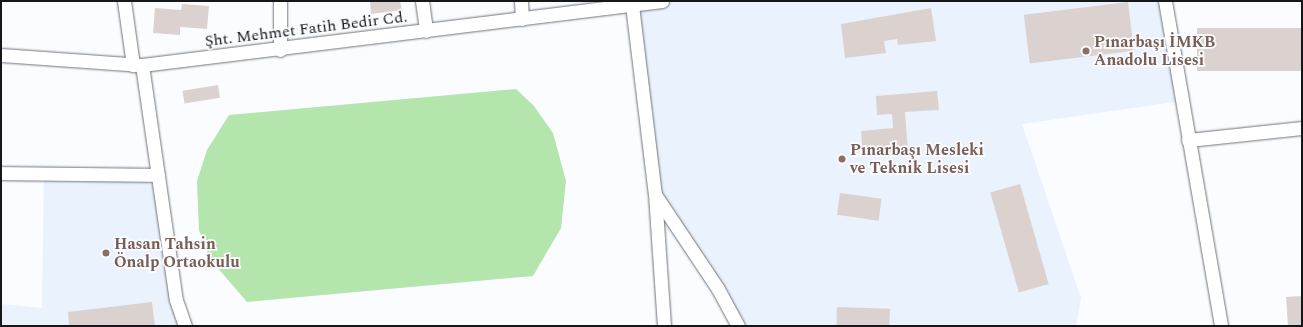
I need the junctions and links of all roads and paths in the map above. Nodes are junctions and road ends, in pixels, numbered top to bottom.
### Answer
1 (124, 1) edge
2 (280, 1) edge
3 (422, 1) edge
4 (521, 1) edge
5 (662, 1) edge
6 (1165, 1) edge
7 (632, 5) junction
8 (522, 19) junction
9 (426, 31) junction
10 (280, 50) junction
11 (1, 55) edge
12 (138, 65) junction
13 (1302, 128) edge
14 (1188, 140) junction
15 (1, 173) edge
16 (158, 175) junction
17 (655, 194) junction
18 (185, 326) edge
19 (664, 326) edge
20 (738, 326) edge
21 (1221, 326) edge

1 - 12 street
2 - 10 street
3 - 9 street
4 - 8 street
5 - 7 street, Şht. Mehmet Fatih Bedir Cd.
6 - 14 street
7 - 8 street, Şht. Mehmet Fatih Bedir Cd.
7 - 17 street
8 - 9 street, Şht. Mehmet Fatih Bedir Cd.
9 - 10 street, Şht. Mehmet Fatih Bedir Cd.
10 - 12 street, Şht. Mehmet Fatih Bedir Cd.
11 - 12 street, Şht. Mehmet Fatih Bedir Cd.
12 - 16 street
13 - 14 street
14 - 21 street
15 - 16 street
16 - 18 street
17 - 19 street
17 - 20 street

